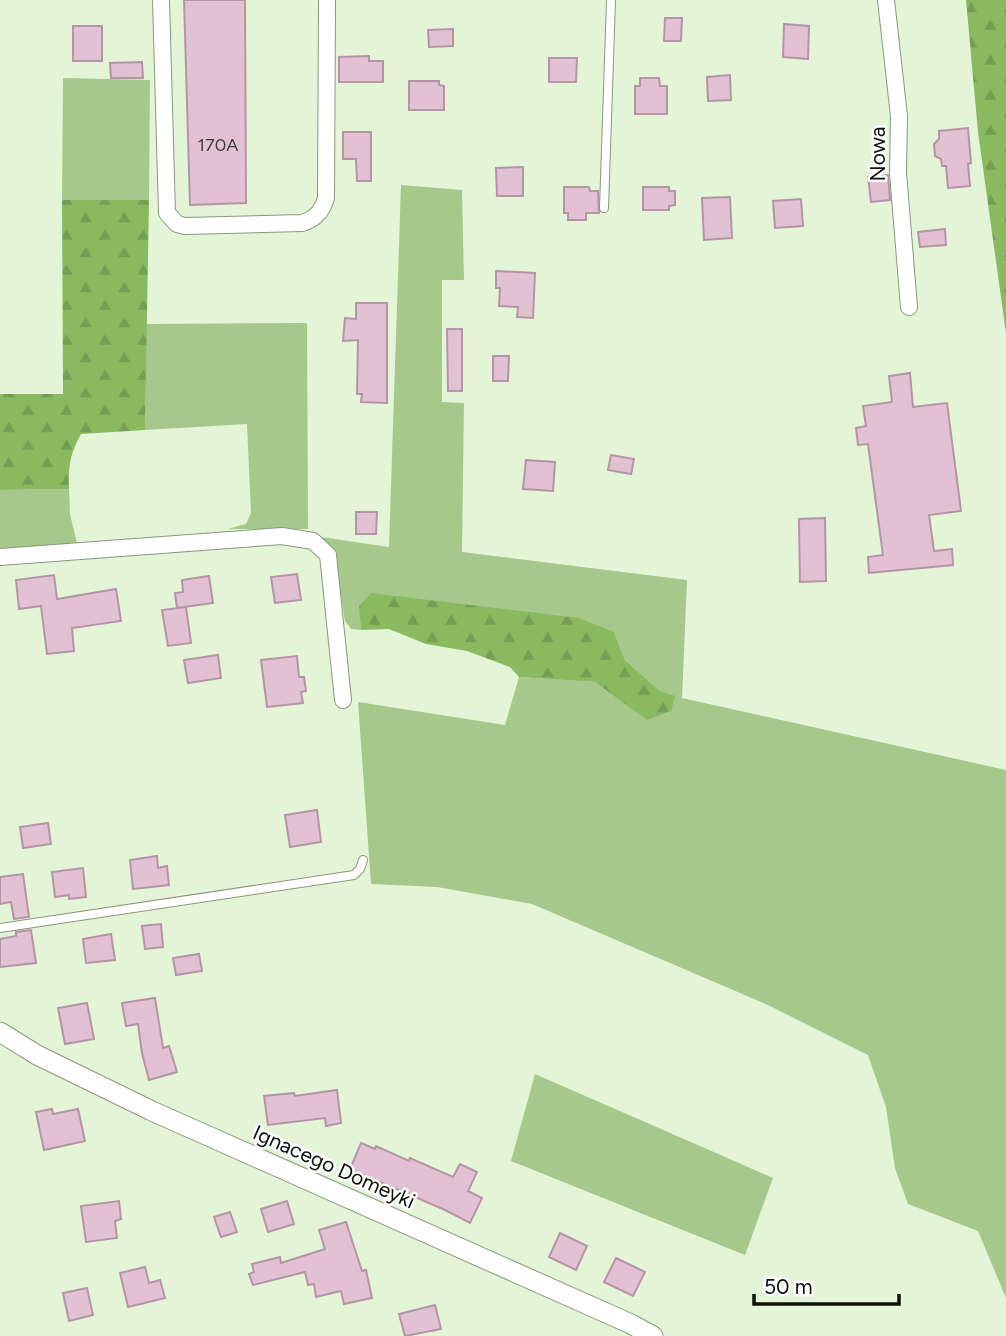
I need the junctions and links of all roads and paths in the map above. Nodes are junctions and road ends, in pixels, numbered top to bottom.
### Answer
1 (161, 0) edge
2 (327, 0) edge
3 (611, 0) edge
4 (886, 0) edge
5 (604, 208) dead end
6 (909, 307) dead end
7 (0, 556) edge
8 (343, 700) dead end
9 (363, 860) dead end
10 (0, 928) edge
11 (0, 1032) edge
12 (653, 1336) edge

1 - 2 street
3 - 5 lane
4 - 6 street, Nowa
7 - 8 street
9 - 10 lane
11 - 12 street, Ignacego Domeyki

